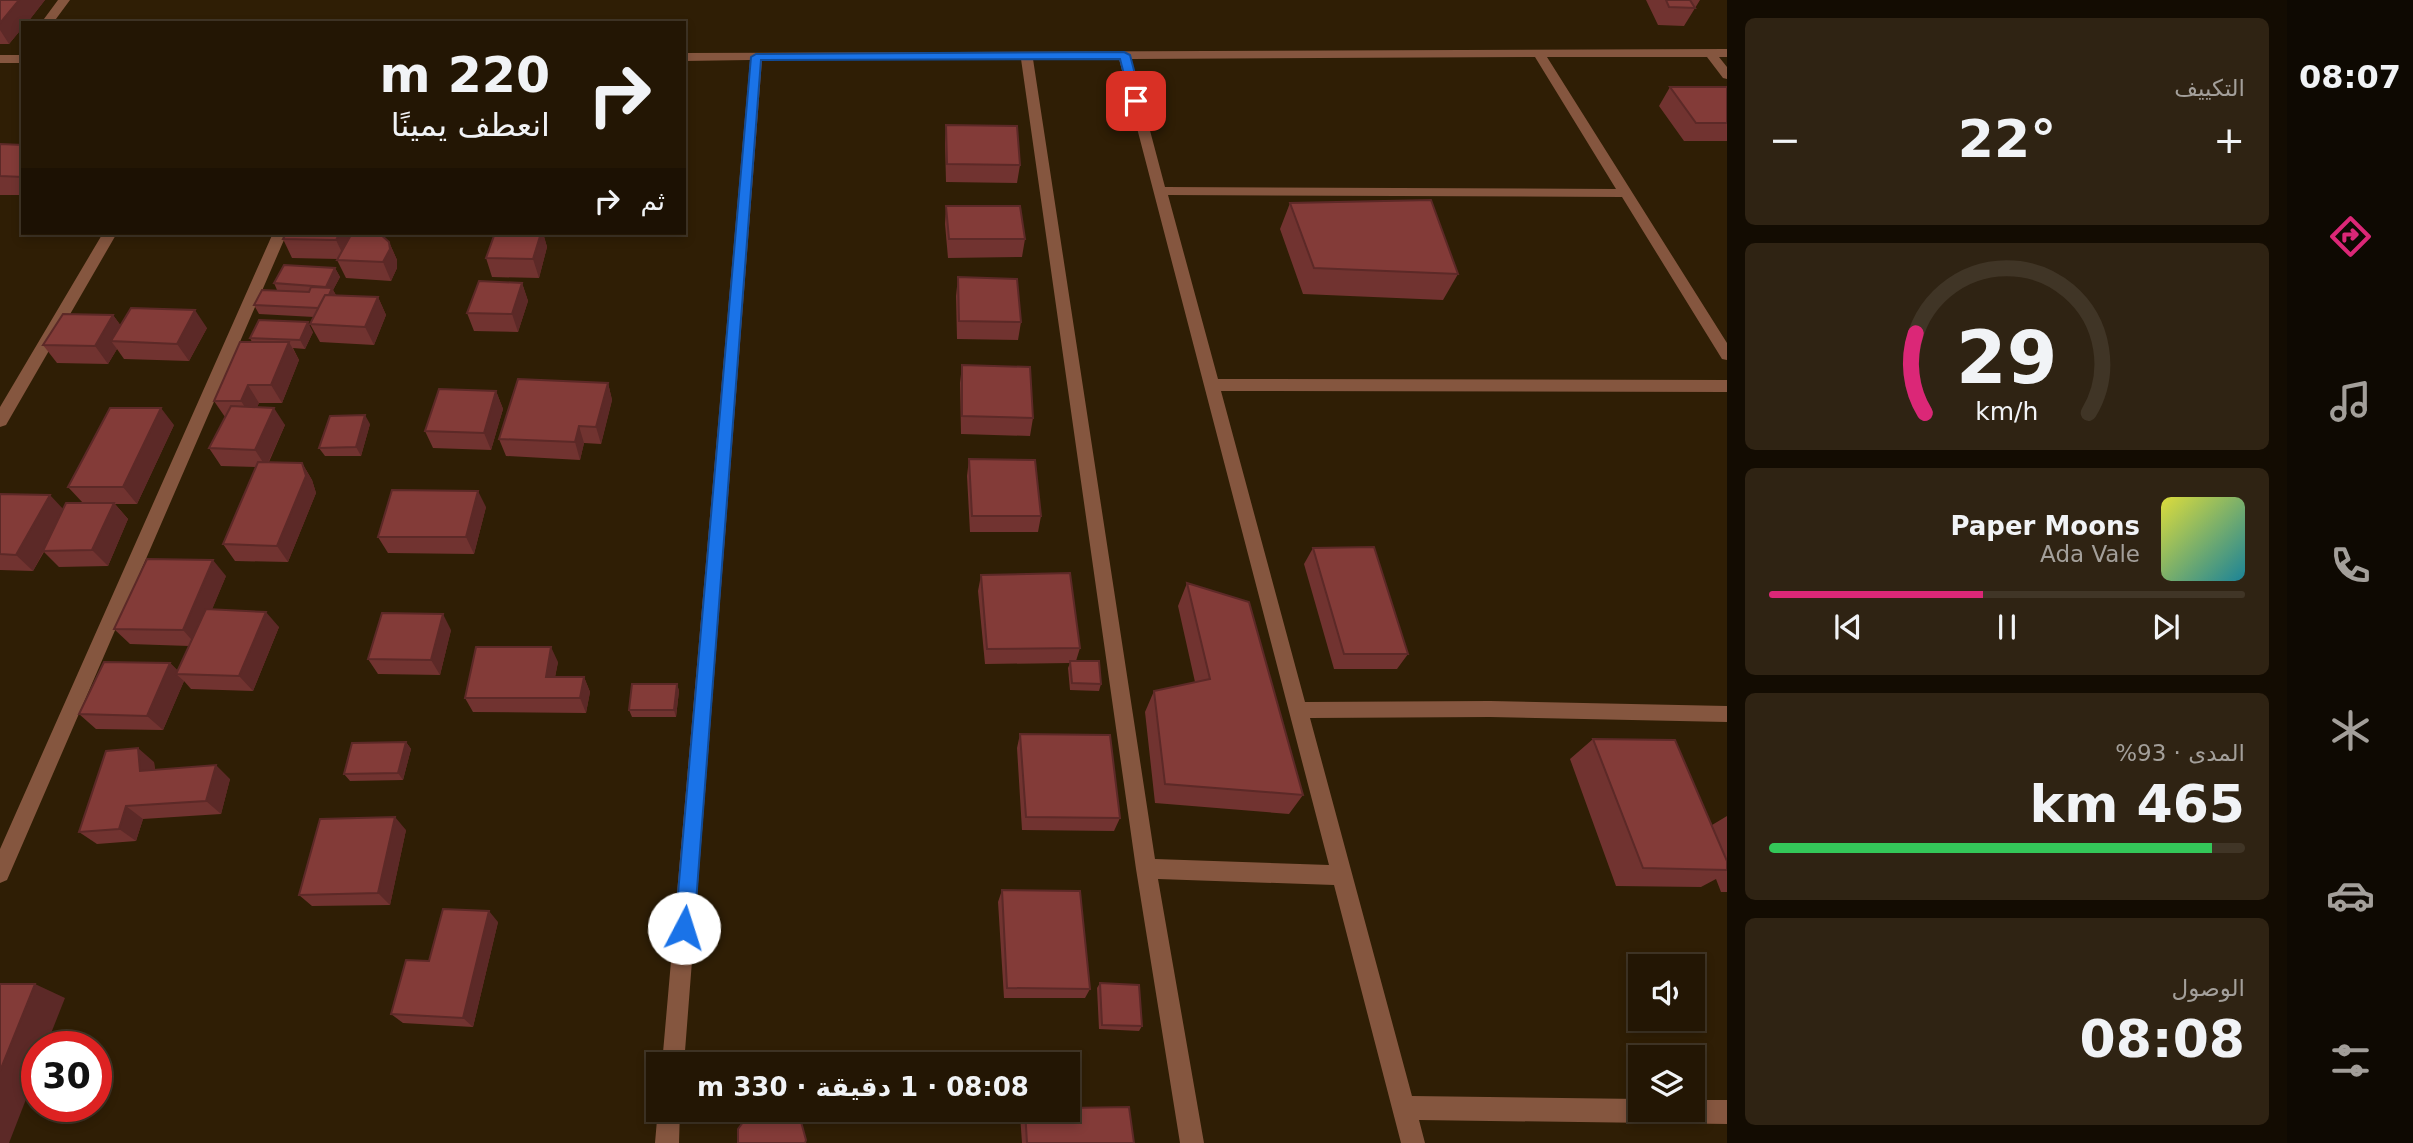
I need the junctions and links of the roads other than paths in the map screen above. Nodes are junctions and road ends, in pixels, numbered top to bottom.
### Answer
1 (64, 0) edge
2 (48, 21) edge
3 (1710, 53) junction
4 (1727, 53) edge
5 (1539, 54) junction
6 (1124, 55) junction
7 (1027, 56) junction
8 (21, 57) edge
9 (686, 57) edge
10 (756, 57) junction
11 (0, 59) edge
12 (1727, 75) edge
13 (1160, 191) junction
14 (1626, 193) junction
15 (109, 235) edge
16 (279, 235) edge
17 (1727, 355) edge
18 (1212, 386) junction
19 (1727, 386) edge
20 (0, 421) edge
21 (1298, 710) junction
22 (1727, 714) edge
23 (1146, 869) junction
24 (0, 873) edge
25 (1342, 875) junction
26 (674, 1052) edge
27 (1404, 1108) junction
28 (1727, 1112) edge
29 (668, 1122) edge
30 (667, 1143) edge
31 (1192, 1143) edge
32 (1413, 1143) edge

1 - 2 street
3 - 4 street
3 - 5 street
3 - 12 street
5 - 6 street
5 - 14 street
6 - 7 street
6 - 13 street
7 - 10 street
7 - 23 street
8 - 11 street
9 - 10 street
10 - 26 street
13 - 14 street
13 - 18 street
14 - 17 street
15 - 20 street
16 - 24 street
18 - 19 street
18 - 21 street
21 - 22 street
21 - 25 street
23 - 25 street
23 - 31 street
25 - 27 street
27 - 28 street
27 - 32 street
29 - 30 street

